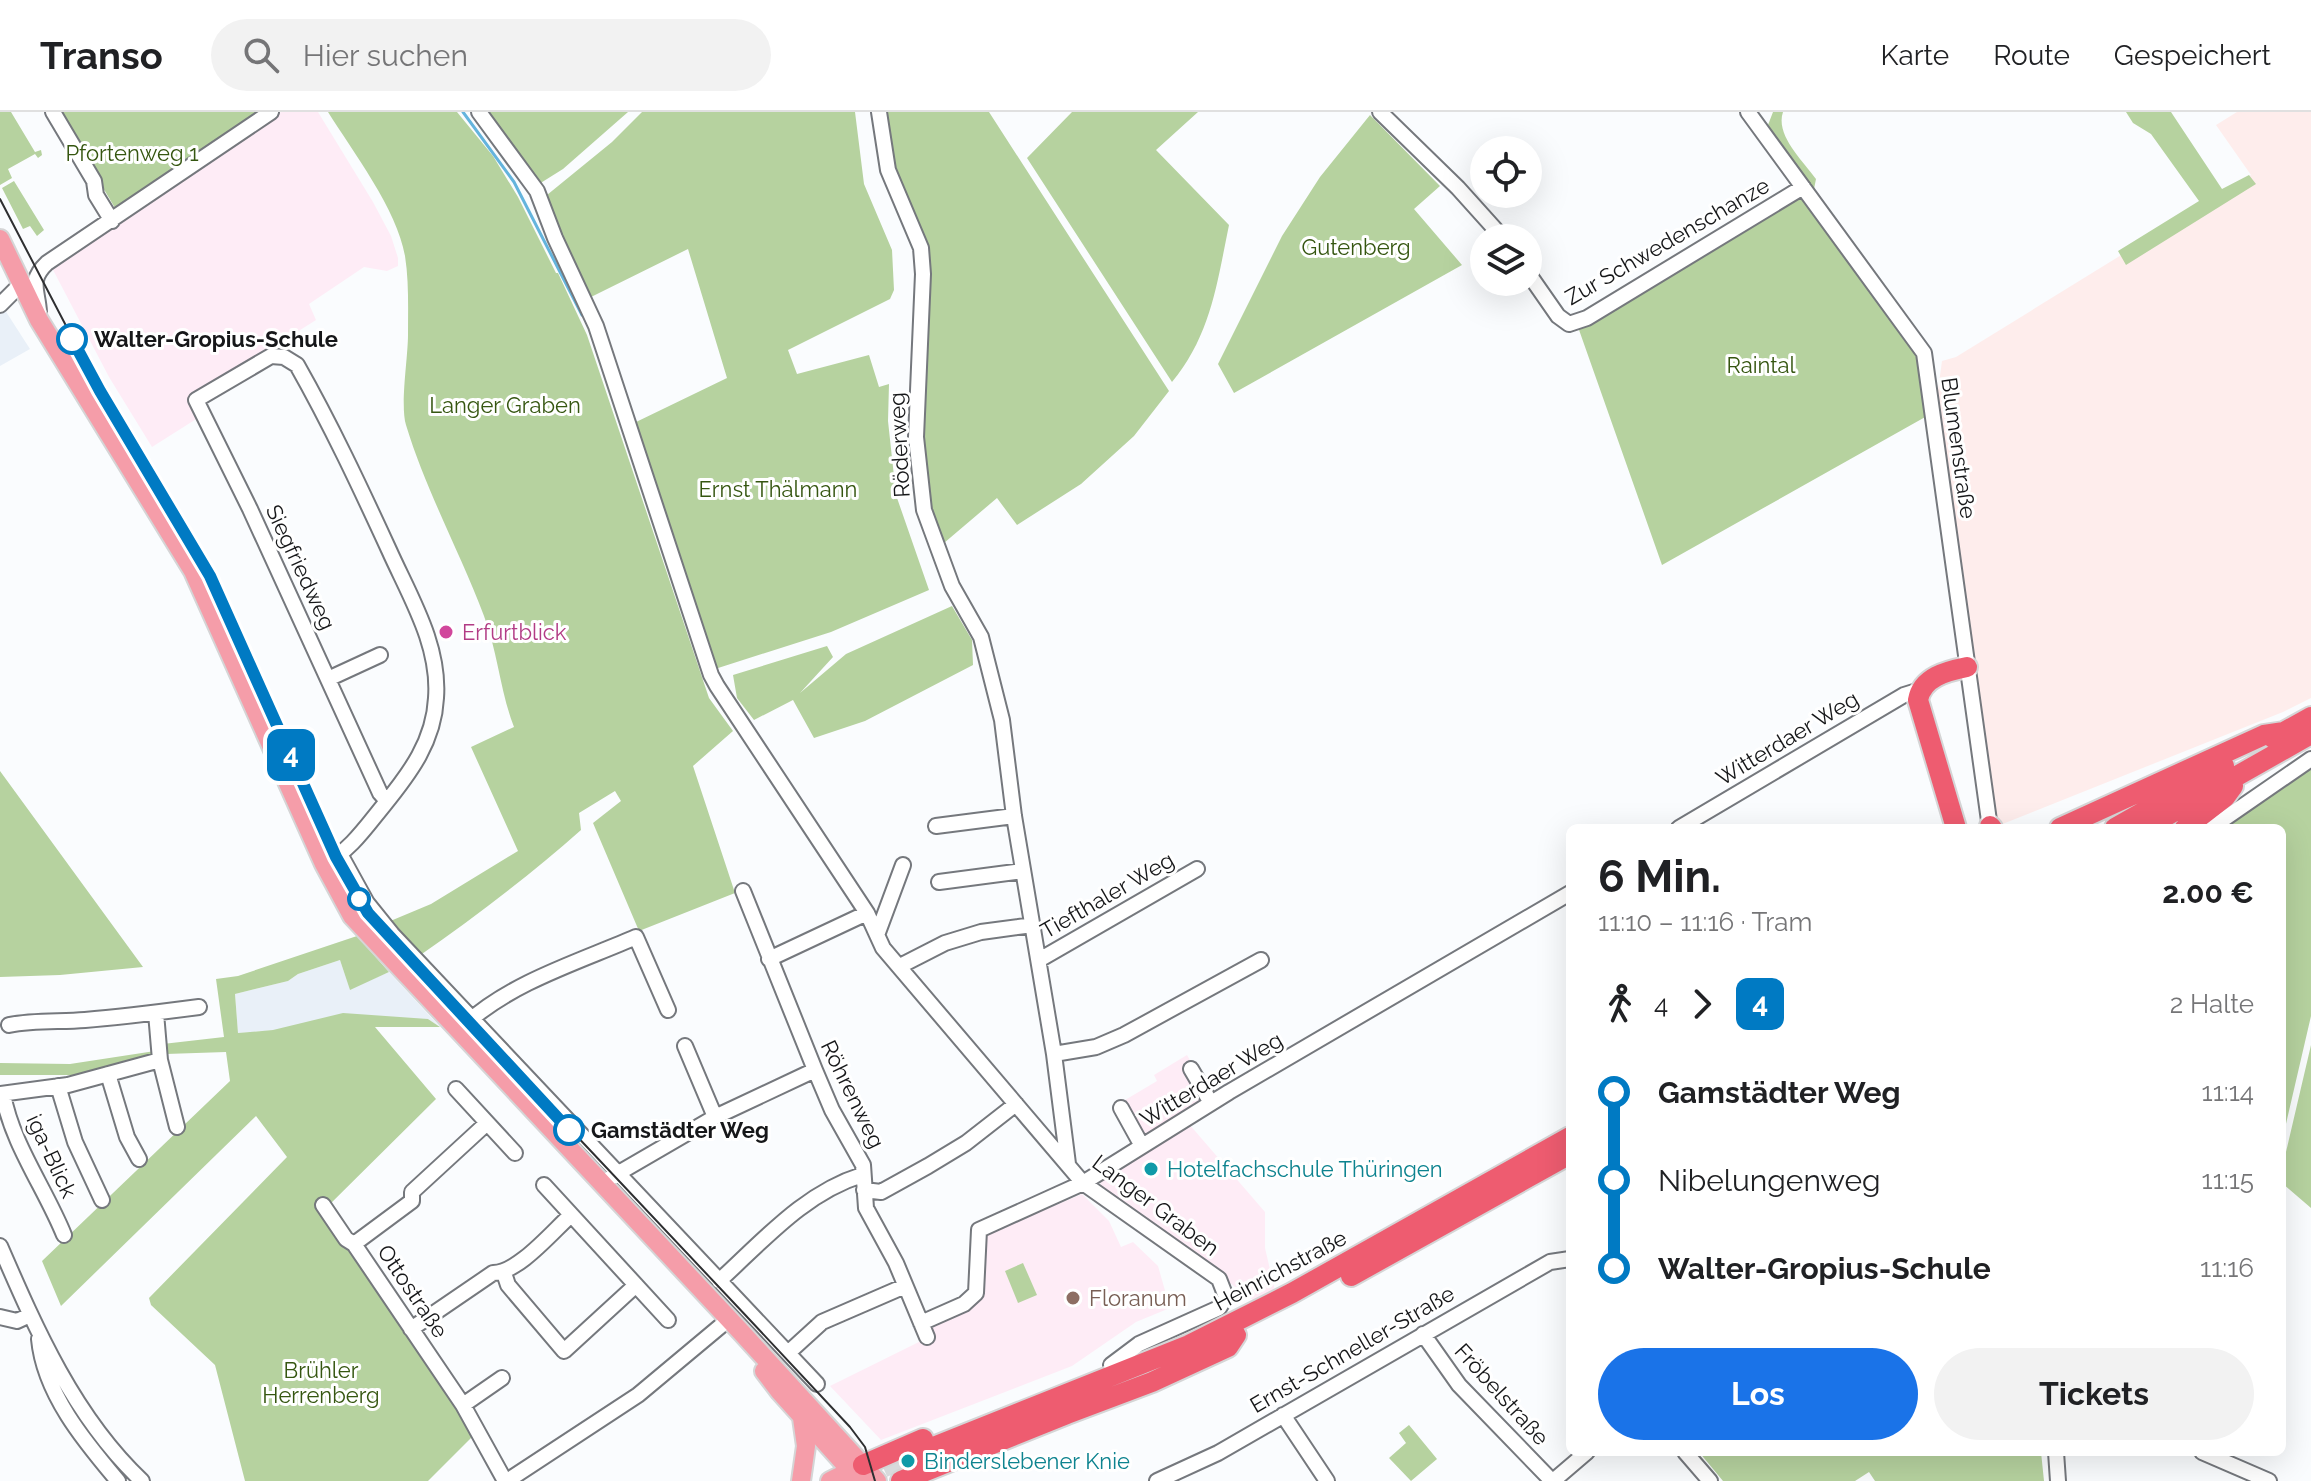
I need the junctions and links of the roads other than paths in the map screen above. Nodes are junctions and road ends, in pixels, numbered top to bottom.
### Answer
1 (53, 112) edge
2 (271, 112) edge
3 (479, 112) edge
4 (879, 112) edge
5 (1380, 112) edge
6 (1748, 112) edge
7 (1761, 119) edge
8 (1803, 187) junction
9 (112, 221) junction
10 (1490, 224) edge
11 (0, 239) edge
12 (21, 284) junction
13 (1542, 293) edge
14 (0, 305) edge
15 (39, 320) junction
16 (380, 655) dead end
17 (1967, 667) junction
18 (328, 679) junction
19 (1920, 690) junction
20 (2311, 717) edge
21 (2284, 732) junction
22 (2311, 734) edge
23 (2311, 759) edge
24 (2248, 769) junction
25 (387, 801) junction
26 (1014, 816) junction
27 (1686, 824) edge
28 (1955, 824) edge
29 (1991, 824) edge
30 (2069, 824) edge
31 (2122, 824) edge
32 (2152, 824) edge
33 (2190, 824) edge
34 (2217, 824) edge
35 (936, 826) dead end
36 (332, 859) junction
37 (903, 865) dead end
38 (1197, 869) dead end
39 (1023, 871) junction
40 (939, 882) dead end
41 (743, 891) dead end
42 (1566, 895) edge
43 (867, 913) junction
44 (1033, 925) junction
45 (877, 935) junction
46 (769, 959) junction
47 (1039, 960) junction
48 (1261, 960) dead end
49 (900, 966) junction
50 (199, 1007) dead end
51 (668, 1010) dead end
52 (156, 1013) junction
53 (9, 1025) dead end
54 (465, 1025) junction
55 (685, 1046) dead end
56 (1054, 1054) junction
57 (160, 1060) junction
58 (1191, 1069) dead end
59 (815, 1070) junction
60 (108, 1074) junction
61 (58, 1086) junction
62 (456, 1089) dead end
63 (1, 1094) edge
64 (1211, 1103) junction
65 (1016, 1104) junction
66 (1121, 1108) dead end
67 (715, 1117) junction
68 (487, 1123) junction
69 (177, 1127) dead end
70 (1566, 1139) edge
71 (1142, 1146) junction
72 (515, 1153) dead end
73 (1566, 1156) edge
74 (139, 1159) dead end
75 (1068, 1164) junction
76 (616, 1172) junction
77 (863, 1182) junction
78 (1083, 1183) junction
79 (544, 1185) dead end
80 (602, 1185) junction
81 (102, 1200) dead end
82 (323, 1205) dead end
83 (571, 1215) junction
84 (64, 1235) dead end
85 (354, 1244) junction
86 (0, 1246) edge
87 (1566, 1259) edge
88 (504, 1273) junction
89 (719, 1281) junction
90 (636, 1285) junction
91 (905, 1286) junction
92 (30, 1315) junction
93 (0, 1317) edge
94 (729, 1319) junction
95 (668, 1320) dead end
96 (411, 1329) junction
97 (924, 1330) joint
98 (1233, 1330) junction
99 (1423, 1334) junction
100 (38, 1335) junction
101 (788, 1353) junction
102 (1111, 1365) junction
103 (502, 1378) dead end
104 (817, 1384) dead end
105 (463, 1405) junction
106 (801, 1415) junction
107 (1283, 1415) junction
108 (1582, 1456) edge
109 (1688, 1456) edge
110 (2056, 1456) edge
111 (2211, 1456) edge
112 (912, 1460) tunnel mouth
113 (858, 1472) edge
114 (118, 1481) edge
115 (142, 1481) edge
116 (506, 1481) edge
117 (801, 1481) edge
118 (830, 1481) edge
119 (877, 1481) edge
120 (901, 1481) edge
121 (1157, 1481) edge
122 (1327, 1481) edge
123 (1552, 1481) edge
124 (1710, 1481) edge
125 (2058, 1481) edge
126 (2269, 1481) edge

1 - 9 street
2 - 9 street
3 - 43 street, Langer Graben
4 - 26 street, Röderweg
5 - 10 street
6 - 7 street, Blumenstraße
7 - 8 street, Blumenstraße
8 - 13 street, Zur Schwedenschanze
8 - 17 street, Blumenstraße
9 - 15 street
11 - 12 main road
12 - 14 street
12 - 15 main road
15 - 36 main road
16 - 18 street
17 - 19 highway
17 - 29 street, Blumenstraße
18 - 25 street, Siegfriedweg
18 - 25 street, Siegfriedweg
19 - 27 street, Witterdaer Weg
19 - 28 highway
20 - 21 highway
21 - 30 highway
21 - 31 highway
22 - 24 highway
23 - 34 street
24 - 32 highway
24 - 33 highway
25 - 36 street
26 - 35 street
26 - 39 street, Röderweg
36 - 54 main road
37 - 45 street
38 - 47 street, Tiefthaler Weg
39 - 40 street
39 - 44 street, Röderweg
41 - 46 street, Röhrenweg
42 - 64 street, Witterdaer Weg
43 - 45 street, Langer Graben
43 - 46 street
44 - 47 street, Röderweg
44 - 49 street
45 - 49 street, Langer Graben
46 - 59 street, Röhrenweg
47 - 56 street, Röderweg
48 - 56 street
49 - 65 street, Langer Graben
50 - 52 street
51 - 54 street
52 - 53 street
52 - 57 street
54 - 76 street
54 - 80 main road
55 - 67 street
56 - 75 street, Röderweg
57 - 60 street, iga-Blick
57 - 69 street
58 - 64 street
59 - 67 street
59 - 77 street, Röhrenweg
60 - 61 street, iga-Blick
60 - 74 street
61 - 63 street, iga-Blick
61 - 81 street, iga-Blick
62 - 68 street
63 - 84 street, iga-Blick
64 - 71 street, Witterdaer Weg
65 - 75 street, Langer Graben
65 - 77 street
66 - 71 street
67 - 76 street
68 - 72 street
68 - 85 street
70 - 98 highway, Heinrichstraße
71 - 78 street, Witterdaer Weg
73 - 98 highway, Heinrichstraße
75 - 78 street, Langer Graben
76 - 80 street
76 - 89 street
77 - 89 street
77 - 91 street, Röhrenweg
78 - 97 street, Witterdaer Weg
78 - 102 street, Langer Graben
79 - 83 street
80 - 94 main road
82 - 85 street, Ottostraße
83 - 88 street
83 - 90 street
85 - 96 street, Ottostraße
86 - 92 street
87 - 99 street, Ernst-Schneller-Straße
88 - 90 street
88 - 96 street
89 - 101 street
90 - 95 street
91 - 97 street, Röhrenweg
91 - 101 street
92 - 93 street
92 - 100 street
94 - 106 main road
94 - 113 main road
94 - 116 street
96 - 105 street, Ottostraße
98 - 102 highway
98 - 112 highway, Heinrichstraße
98 - 120 highway
99 - 107 street, Ernst-Schneller-Straße
99 - 123 street, Fröbelstraße
100 - 114 street
100 - 115 street
101 - 104 street
102 - 113 highway
103 - 105 street
105 - 116 street, Ottostraße
106 - 113 main road
106 - 117 main road
107 - 121 street, Ernst-Schneller-Straße
107 - 122 street
108 - 123 street
109 - 124 street
110 - 125 street
111 - 126 street
113 - 118 main road
113 - 119 main road

